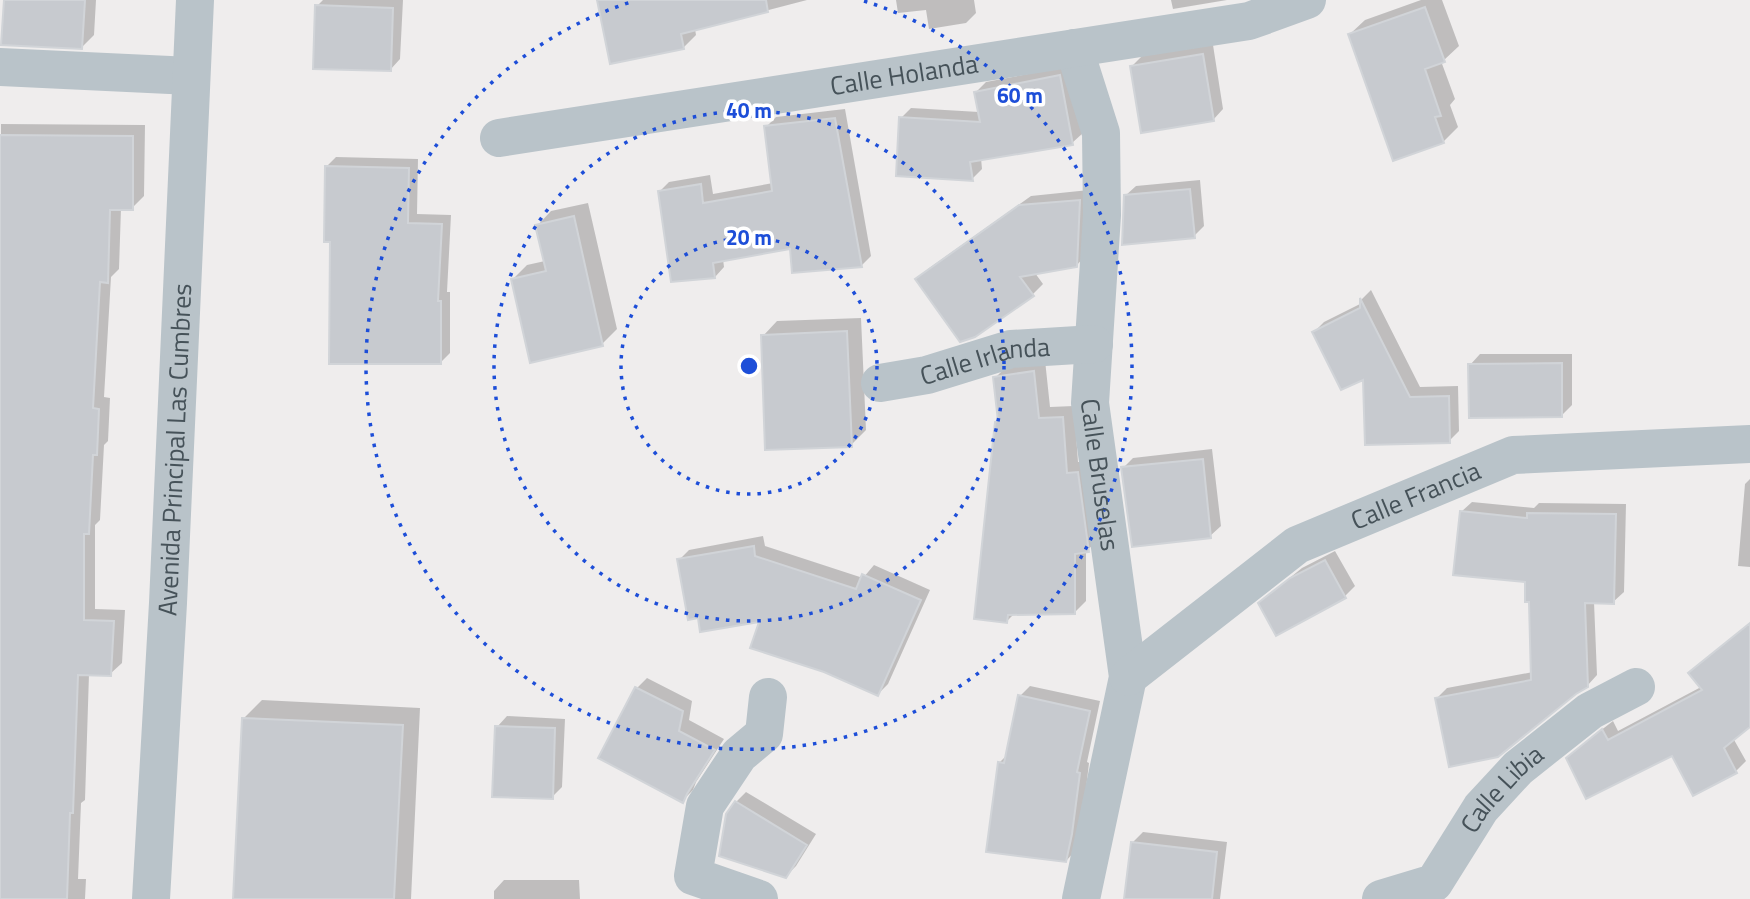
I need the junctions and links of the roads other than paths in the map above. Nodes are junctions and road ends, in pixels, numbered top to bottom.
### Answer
1 (195, 0) edge
2 (1307, 0) edge
3 (1074, 48) junction
4 (0, 67) edge
5 (191, 76) junction
6 (499, 138) dead end
7 (1094, 344) junction
8 (880, 383) dead end
9 (1750, 444) edge
10 (1128, 677) junction
11 (1636, 687) dead end
12 (768, 697) dead end
13 (151, 899) edge
14 (759, 899) edge
15 (1081, 899) edge
16 (1381, 899) edge

1 - 5 street, Avenida Principal Las Cumbres
2 - 3 street, Calle Holanda
3 - 6 street, Calle Holanda
3 - 7 street, Calle Bruselas
4 - 5 street
5 - 13 street, Avenida Principal Las Cumbres
7 - 8 street, Calle Irlanda
7 - 10 street, Calle Bruselas
9 - 10 street, Calle Francia
10 - 15 street, Calle Bruselas
11 - 16 street, Calle Libia
12 - 14 street

